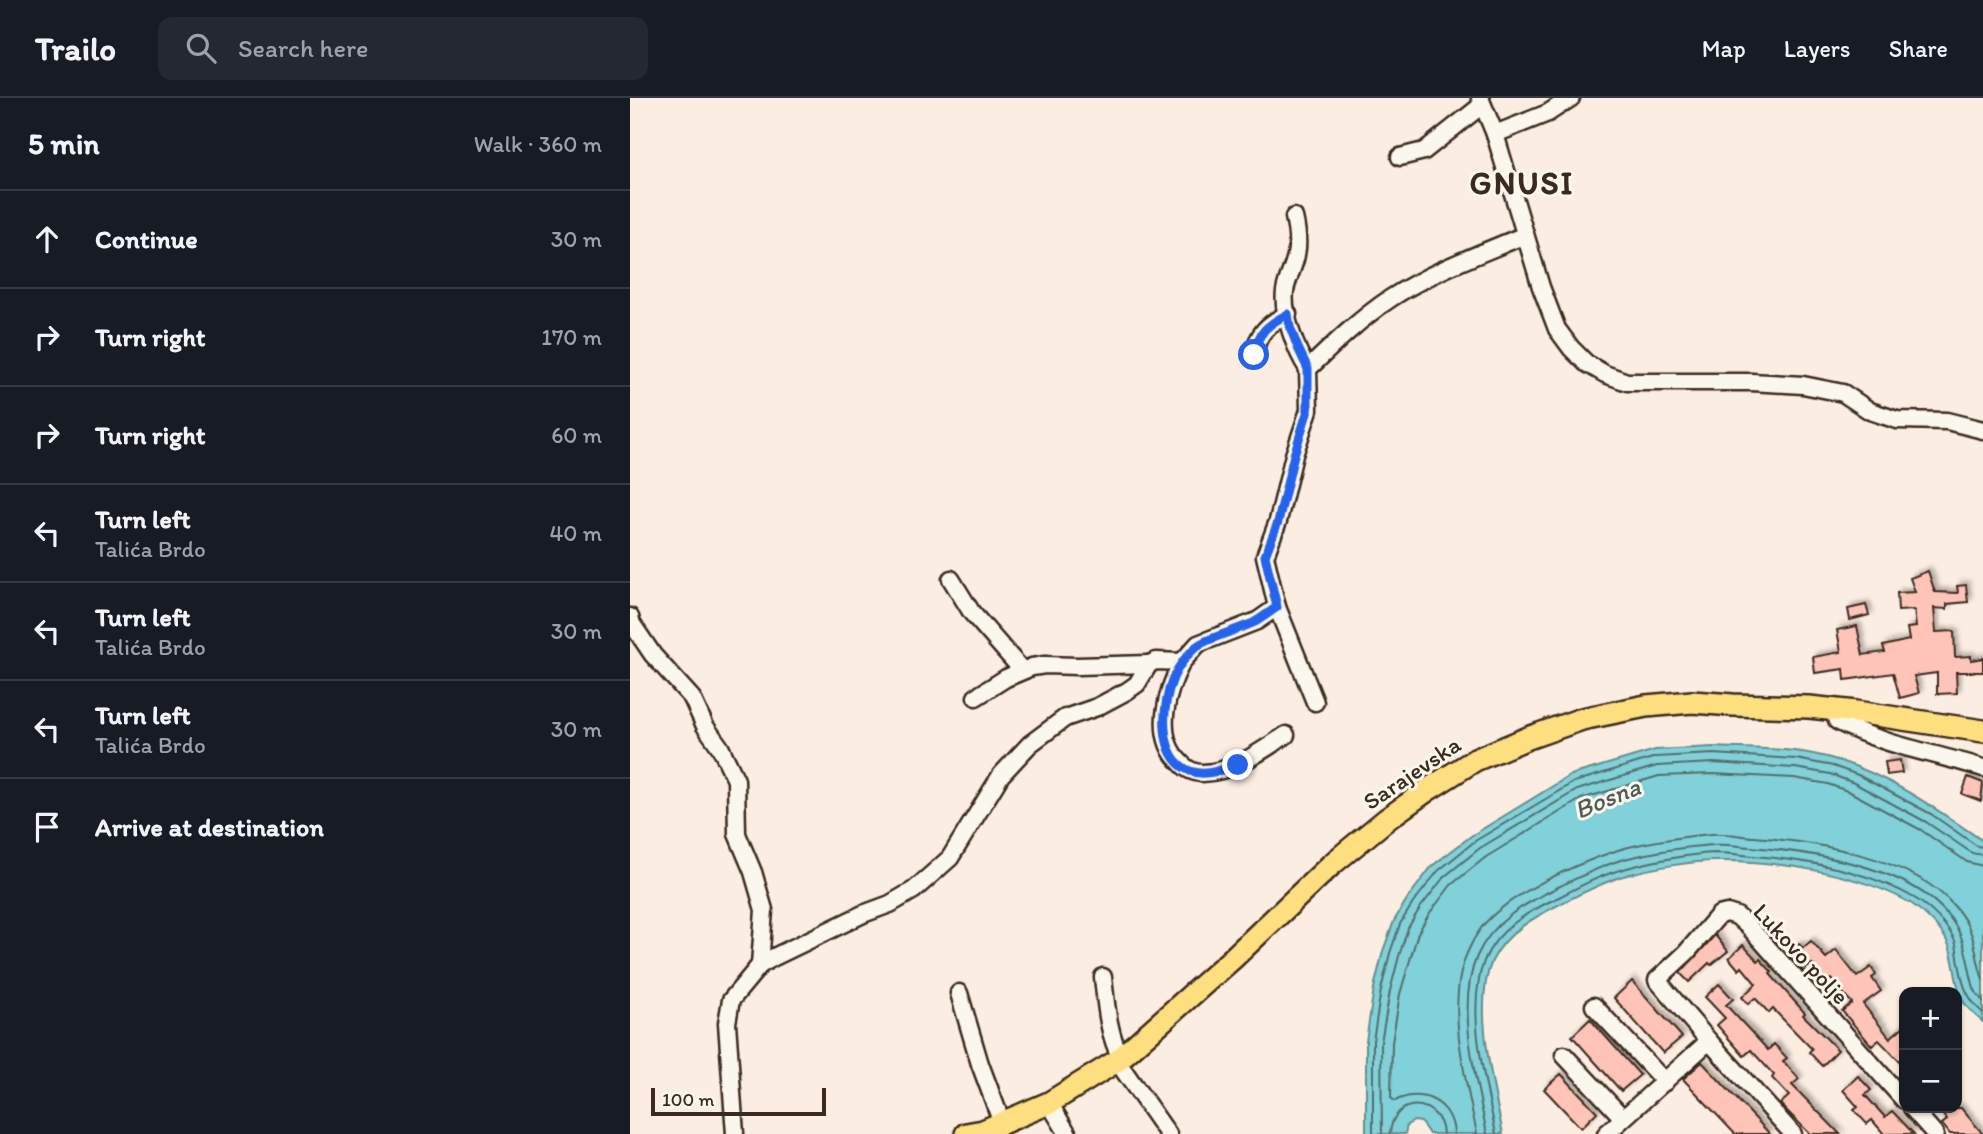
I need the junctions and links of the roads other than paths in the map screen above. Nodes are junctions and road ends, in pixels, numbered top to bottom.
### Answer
1 (1571, 98) edge
2 (1481, 102) edge
3 (1495, 134) junction
4 (1400, 157) dead end
5 (1294, 217) dead end
6 (1525, 235) junction
7 (1288, 314) junction
8 (1254, 355) dead end
9 (1308, 369) junction
10 (1983, 430) edge
11 (951, 579) dead end
12 (1277, 607) junction
13 (630, 617) edge
14 (1182, 662) junction
15 (1149, 664) junction
16 (1022, 670) junction
17 (976, 696) dead end
18 (1315, 702) dead end
19 (1833, 709) junction
20 (1983, 730) edge
21 (1286, 736) dead end
22 (1983, 768) edge
23 (760, 965) junction
24 (1102, 977) dead end
25 (960, 993) dead end
26 (1594, 1006) dead end
27 (1709, 1041) junction
28 (1564, 1055) dead end
29 (1119, 1060) junction
30 (1665, 1082) junction
31 (1899, 1094) edge
32 (1049, 1103) junction
33 (1916, 1113) edge
34 (1623, 1118) junction
35 (984, 1130) edge
36 (735, 1134) edge
37 (1068, 1134) edge
38 (1168, 1134) edge
39 (1606, 1134) edge
40 (1793, 1134) edge
41 (1935, 1134) edge

1 - 3 street
2 - 3 street
2 - 4 street
3 - 6 street
5 - 7 street
6 - 9 street
6 - 10 street
7 - 8 street
7 - 9 street
9 - 12 street
11 - 16 street
12 - 14 street
12 - 18 street
13 - 23 street
14 - 15 street
14 - 21 street
15 - 16 street
15 - 23 street
16 - 17 street
19 - 20 main road, Sarajevska
19 - 22 street
19 - 29 main road, Sarajevska
23 - 36 street
24 - 29 street
25 - 35 street
26 - 30 street
27 - 30 street
27 - 31 street, Lukovo polje
27 - 40 street, Lukovo polje
28 - 34 street
29 - 32 main road, Sarajevska
29 - 38 street
30 - 34 street
32 - 35 main road, Sarajevska
32 - 37 street
33 - 41 street
34 - 39 street

